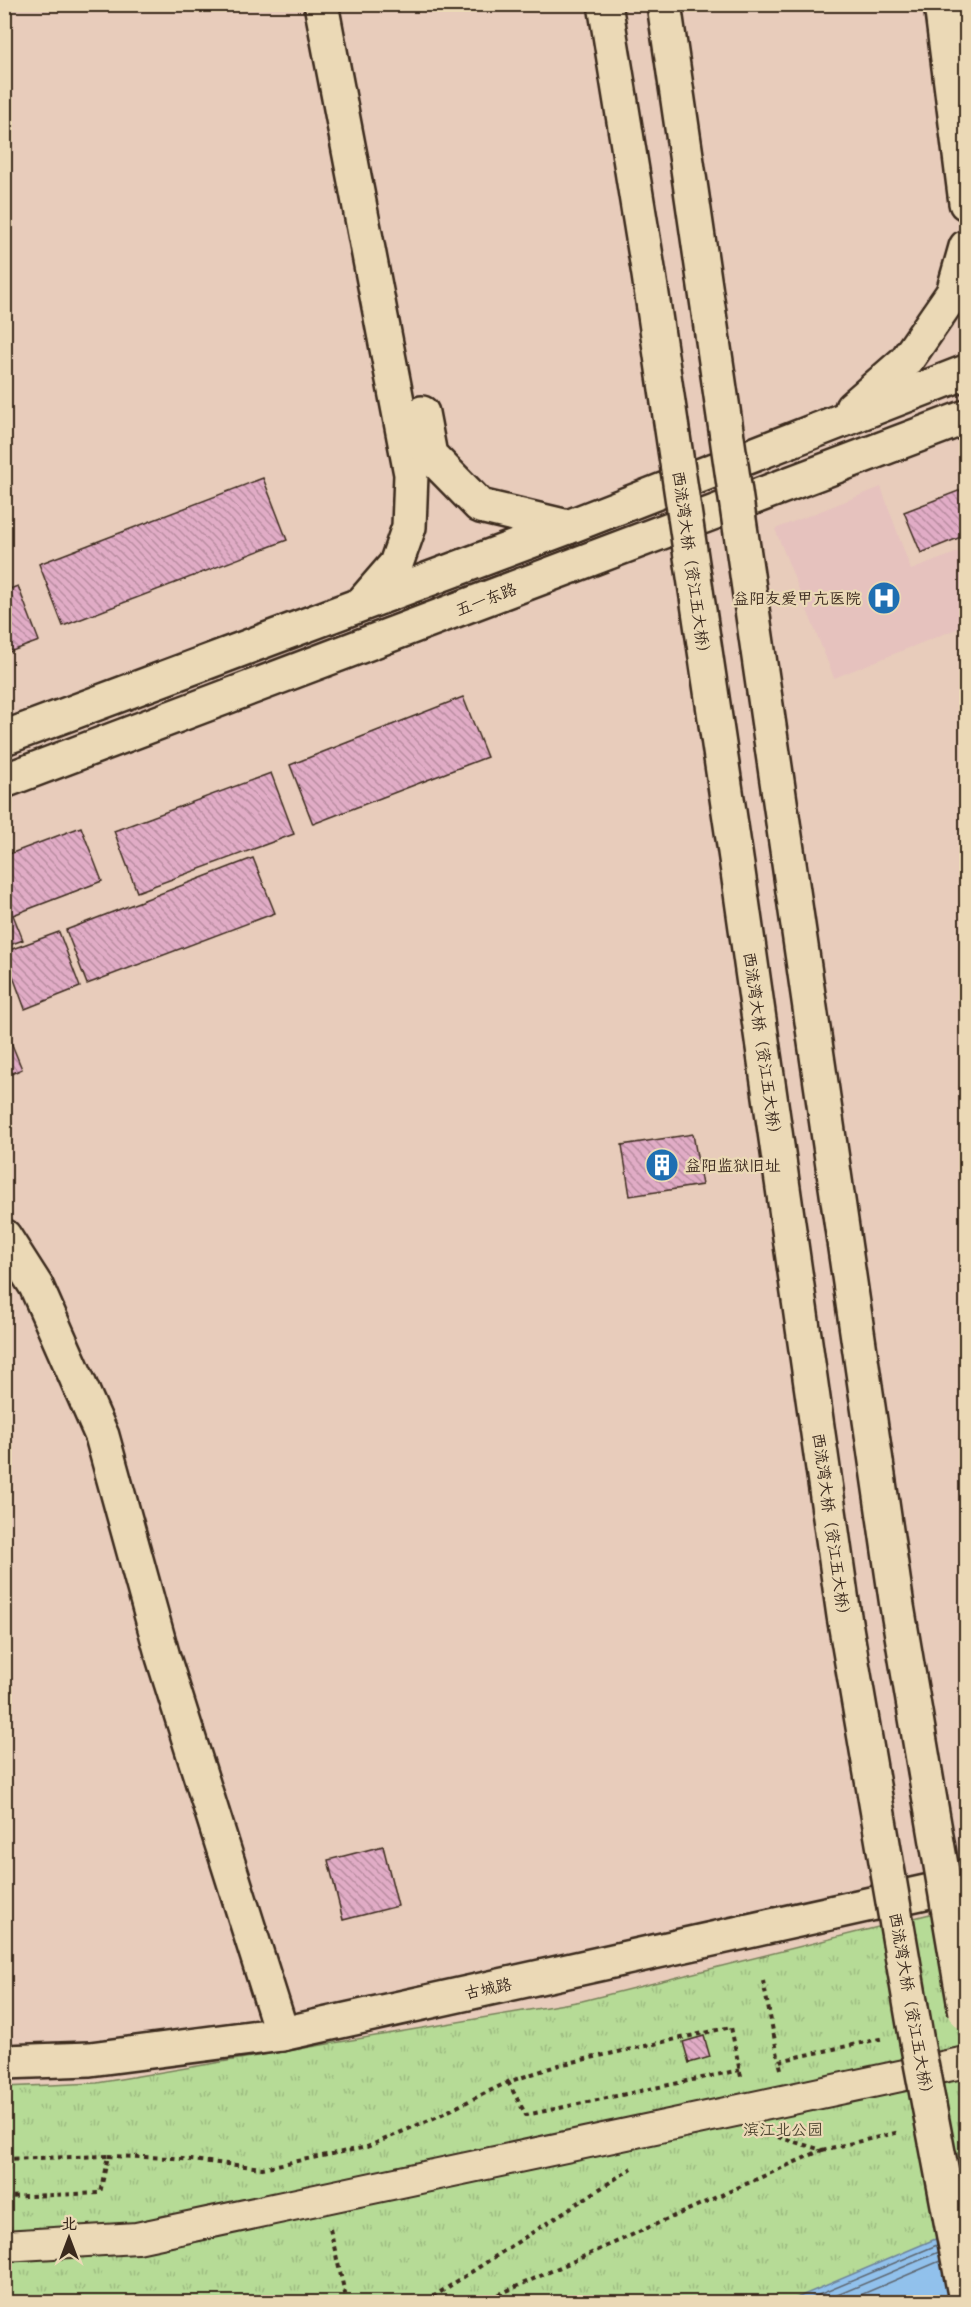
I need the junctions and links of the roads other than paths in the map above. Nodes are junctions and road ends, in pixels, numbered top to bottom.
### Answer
1 (321, 4) edge
2 (340, 4) edge
3 (605, 4) edge
4 (664, 4) edge
5 (941, 4) edge
6 (966, 203) edge
7 (966, 247) edge
8 (966, 372) edge
9 (966, 417) edge
10 (837, 421) junction
11 (568, 527) junction
12 (361, 605) junction
13 (4, 738) edge
14 (4, 781) edge
15 (4, 1236) edge
16 (966, 1883) edge
17 (966, 2013) edge
18 (282, 2034) junction
19 (4, 2062) edge
20 (966, 2062) edge
21 (4, 2246) edge
22 (966, 2300) edge

1 - 12 main road
2 - 11 main road
3 - 22 main road, 西流湾大桥（资江五大桥）, bridge
4 - 17 main road, bridge
5 - 6 main road
7 - 10 main road
8 - 10 main road
9 - 14 main road, 五一东路
10 - 11 main road
11 - 12 main road
12 - 13 main road
15 - 18 main road
16 - 18 main road, 古城路
18 - 19 main road, 古城路
20 - 21 street

